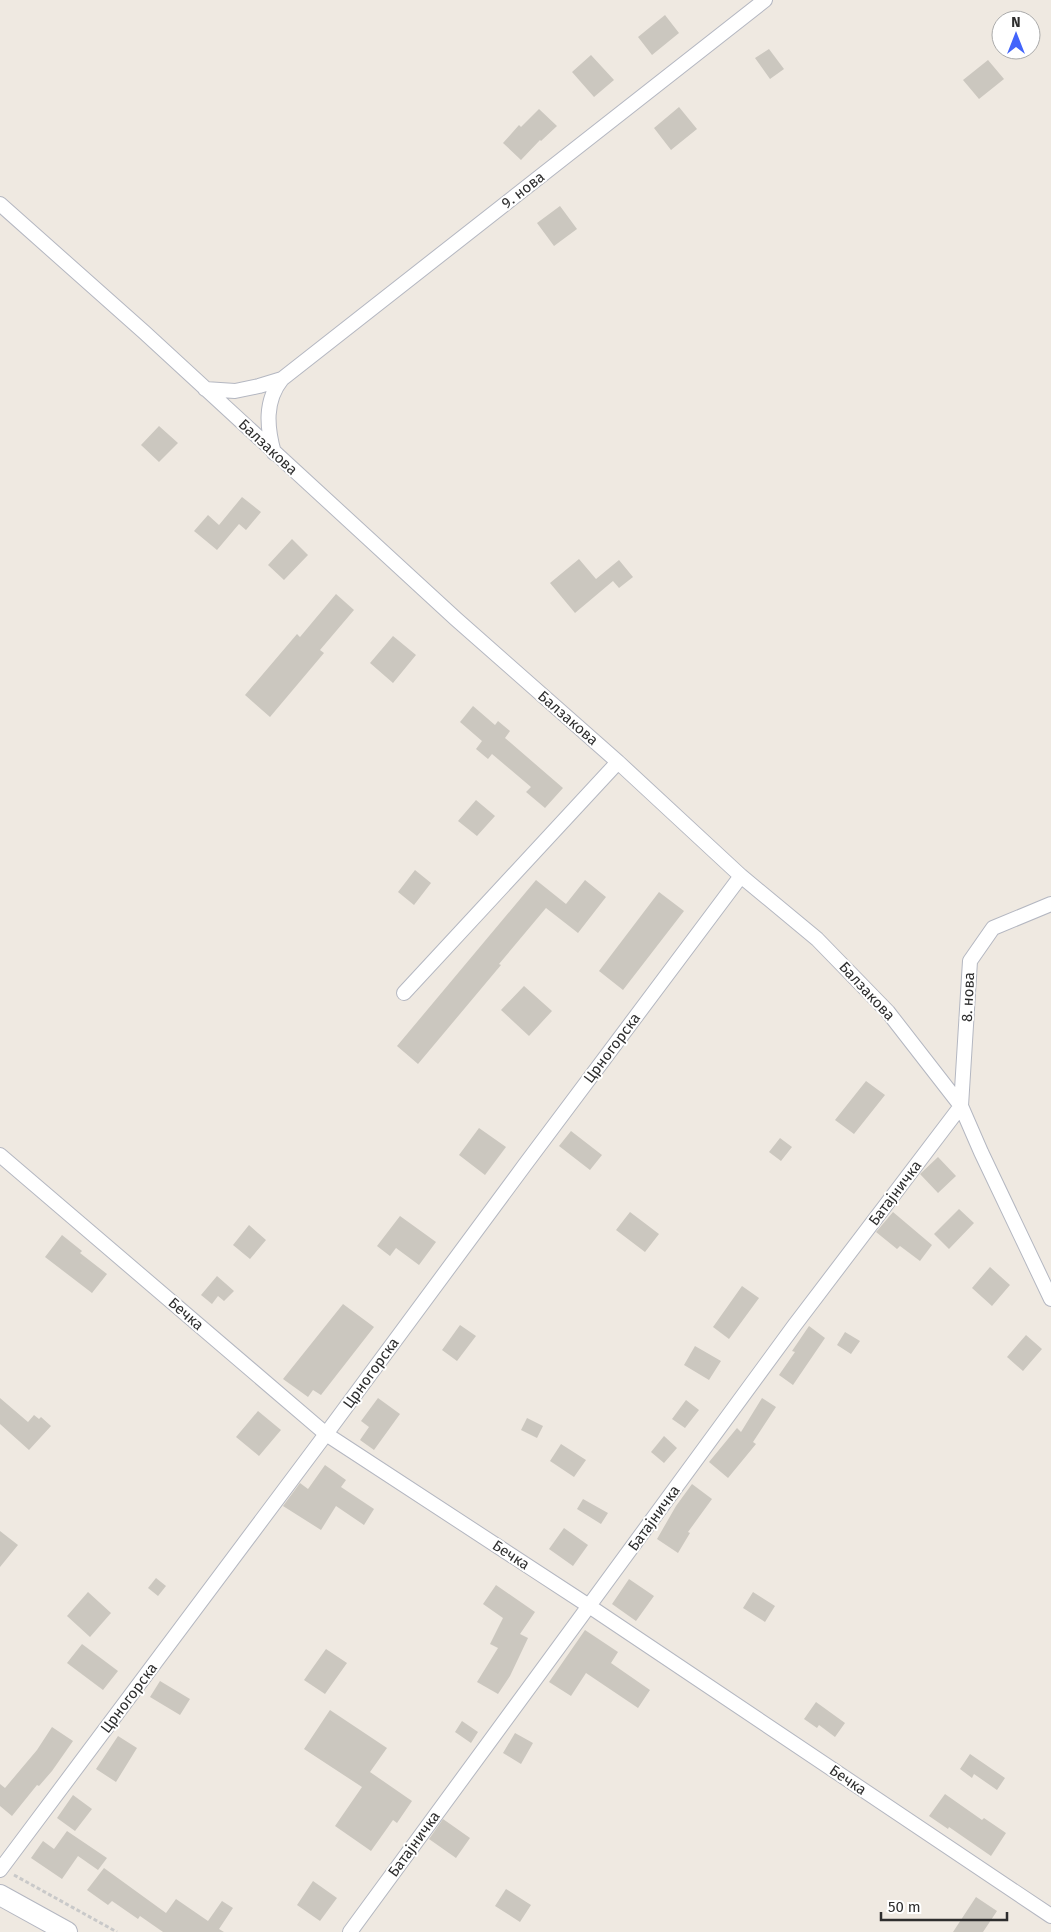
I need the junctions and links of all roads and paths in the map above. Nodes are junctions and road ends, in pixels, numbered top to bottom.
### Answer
1 (764, 0) edge
2 (0, 204) edge
3 (282, 379) junction
4 (205, 389) junction
5 (275, 454) junction
6 (618, 762) junction
7 (741, 876) junction
8 (1051, 904) edge
9 (404, 993) dead end
10 (962, 1106) junction
11 (0, 1155) edge
12 (1051, 1299) edge
13 (326, 1434) junction
14 (589, 1606) junction
15 (1, 1869) edge
16 (0, 1895) edge
17 (1051, 1916) edge
18 (67, 1932) edge
19 (117, 1932) edge
20 (350, 1932) edge

1 - 3 street, 9. нова
2 - 4 street, Балзакова
3 - 4 street, 9. нова
3 - 5 street, 9. нова
4 - 5 street, Балзакова
5 - 6 street, Балзакова
6 - 7 street, Балзакова
6 - 9 street
7 - 10 street, Балзакова
7 - 13 street, Црногорска
8 - 10 street, 8. нова
10 - 12 street, Балзакова
10 - 14 street, Батајничка
11 - 13 street, Бечка
13 - 14 street, Бечка
13 - 15 street, Црногорска
14 - 17 street, Бечка
14 - 20 street, Батајничка
15 - 19 path
16 - 18 main road

